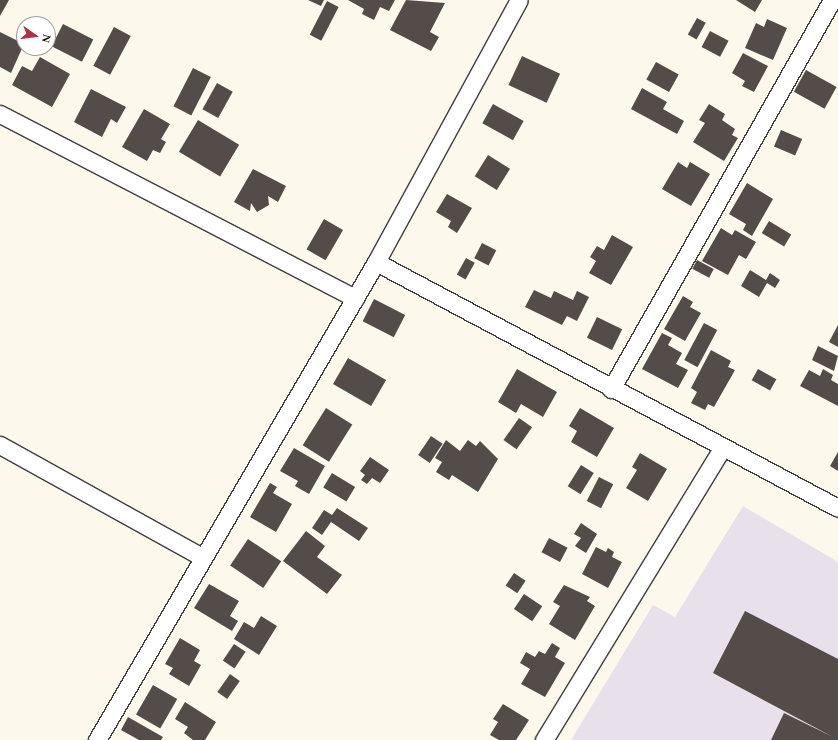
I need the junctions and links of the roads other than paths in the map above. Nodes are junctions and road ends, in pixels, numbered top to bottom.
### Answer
1 (832, 0) edge
2 (516, 1) edge
3 (0, 114) edge
4 (376, 262) junction
5 (355, 298) junction
6 (612, 389) junction
7 (0, 445) edge
8 (722, 448) junction
9 (838, 508) edge
10 (202, 557) junction
11 (97, 740) edge
12 (544, 740) edge

1 - 6 street
2 - 4 street
3 - 5 street
4 - 5 street
4 - 6 street
5 - 10 street
6 - 8 street
7 - 10 street
8 - 9 street
8 - 12 street
10 - 11 street

